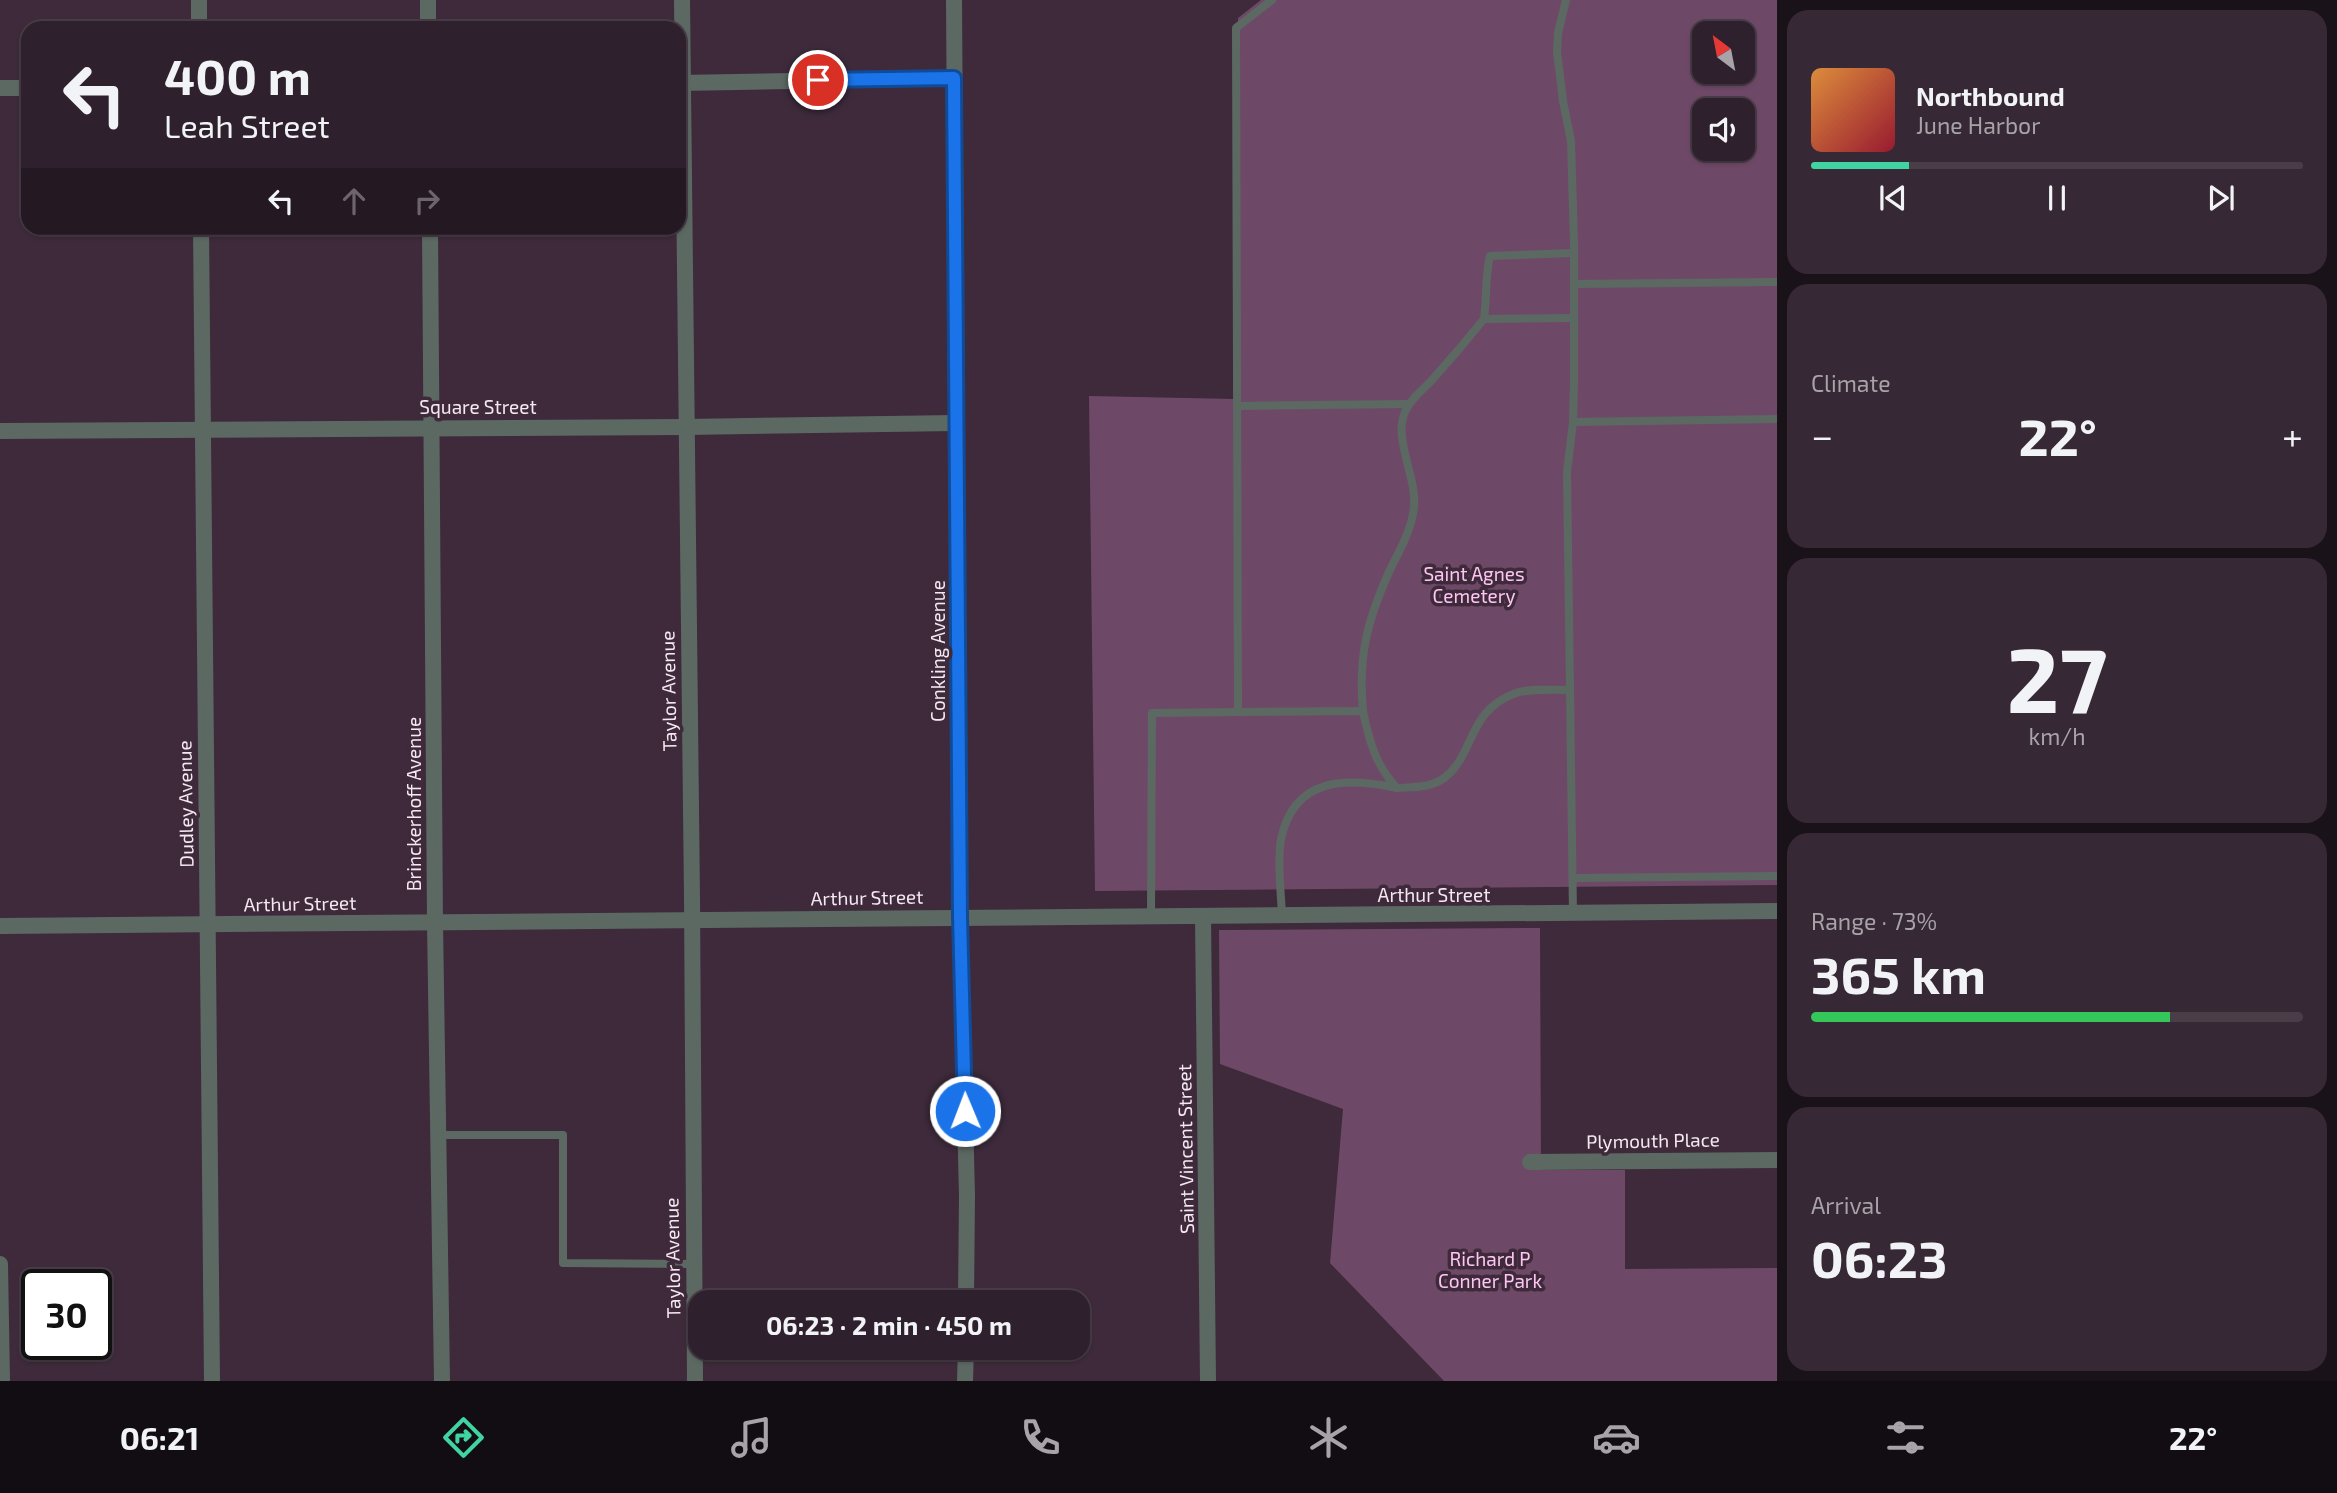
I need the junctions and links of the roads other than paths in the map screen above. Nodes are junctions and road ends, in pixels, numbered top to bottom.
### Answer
1 (199, 0) edge
2 (428, 0) edge
3 (682, 0) edge
4 (954, 0) edge
5 (1272, 0) edge
6 (1566, 0) edge
7 (199, 21) edge
8 (428, 21) edge
9 (682, 21) edge
10 (954, 78) junction
11 (686, 83) edge
12 (0, 88) edge
13 (21, 88) edge
14 (201, 235) edge
15 (430, 235) edge
16 (683, 235) edge
17 (1574, 253) junction
18 (1777, 282) edge
19 (1574, 284) junction
20 (1574, 318) junction
21 (1484, 319) junction
22 (1409, 404) junction
23 (1237, 406) junction
24 (1777, 419) edge
25 (1573, 422) junction
26 (956, 423) junction
27 (432, 427) junction
28 (686, 427) junction
29 (202, 429) junction
30 (0, 431) edge
31 (1570, 690) junction
32 (1363, 711) junction
33 (1238, 712) junction
34 (1397, 788) junction
35 (1777, 876) edge
36 (1573, 878) junction
37 (1777, 911) edge
38 (1573, 914) junction
39 (1282, 915) junction
40 (1150, 916) junction
41 (1203, 916) junction
42 (960, 917) junction
43 (692, 921) junction
44 (435, 922) junction
45 (207, 925) junction
46 (0, 926) edge
47 (438, 1135) junction
48 (1777, 1160) edge
49 (1530, 1162) dead end
50 (0, 1264) edge
51 (693, 1264) junction
52 (966, 1290) edge
53 (966, 1360) edge
54 (2, 1381) edge
55 (212, 1381) edge
56 (442, 1381) edge
57 (695, 1381) edge
58 (965, 1381) edge
59 (1208, 1381) edge

1 - 7 street
2 - 8 street
3 - 9 street, Taylor Avenue
4 - 10 street, Conkling Avenue
5 - 23 lane
6 - 17 lane
10 - 11 street
10 - 26 street, Conkling Avenue
12 - 13 street
14 - 29 street, Dudley Avenue
15 - 27 street, Brinckerhoff Avenue
16 - 28 street, Taylor Avenue
17 - 19 lane
17 - 21 lane
18 - 19 lane
19 - 20 lane
20 - 21 lane
20 - 25 lane
21 - 22 lane
22 - 23 lane
22 - 32 lane
23 - 33 lane
24 - 25 lane
25 - 31 lane
26 - 28 street, Square Street
26 - 42 street, Conkling Avenue
27 - 28 street, Square Street
27 - 29 street, Square Street
27 - 44 street, Brinckerhoff Avenue
28 - 43 street, Taylor Avenue
29 - 30 street, Square Street
29 - 45 street, Dudley Avenue
31 - 34 lane
31 - 36 lane
32 - 33 lane
32 - 34 lane
33 - 40 lane
34 - 39 lane
35 - 36 lane
36 - 38 lane
37 - 38 street, Arthur Street
38 - 39 street, Arthur Street
39 - 41 street, Arthur Street
40 - 41 street, Arthur Street
40 - 42 street, Arthur Street
41 - 59 street, Saint Vincent Street
42 - 43 street, Arthur Street
42 - 52 street, Conkling Avenue
43 - 44 street, Arthur Street
43 - 51 street, Taylor Avenue
44 - 45 street, Arthur Street
44 - 47 street, Brinckerhoff Avenue
45 - 46 street, Arthur Street
45 - 55 street, Dudley Avenue
47 - 51 lane
47 - 56 street, Brinckerhoff Avenue
48 - 49 street, Plymouth Place
50 - 54 street
51 - 57 street, Taylor Avenue
53 - 58 street

